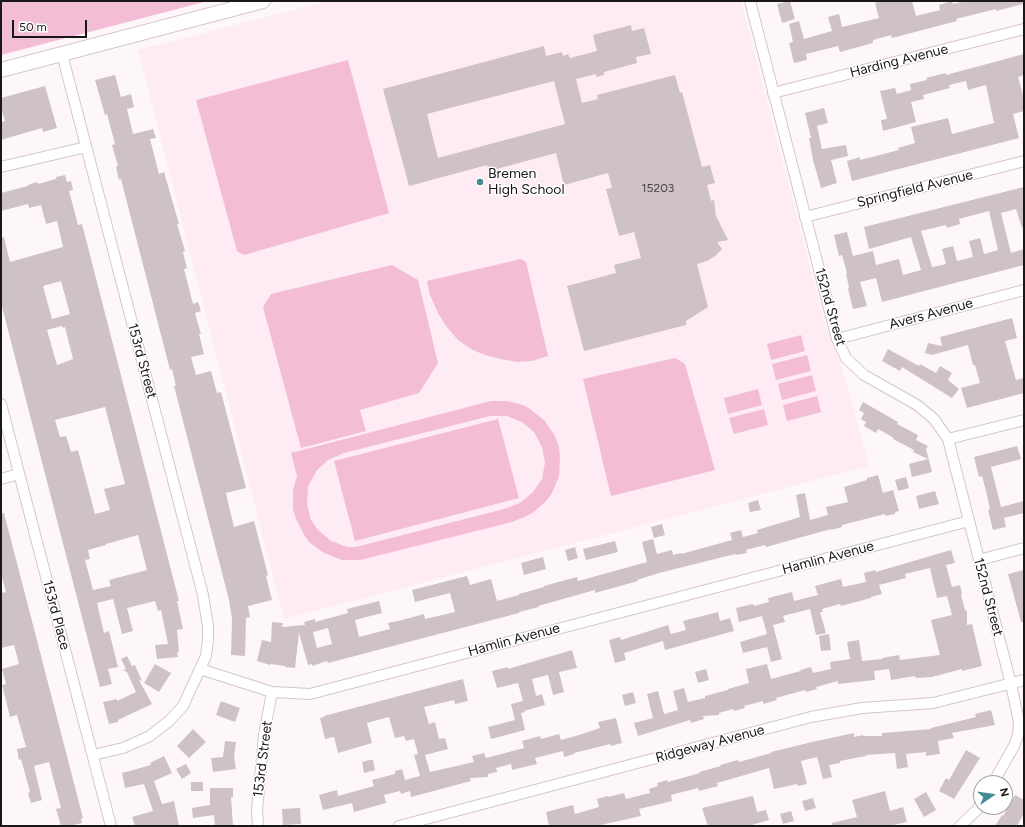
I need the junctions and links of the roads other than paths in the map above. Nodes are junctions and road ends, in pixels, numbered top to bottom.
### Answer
1 (263, 1) edge
2 (750, 1) edge
3 (1024, 29) edge
4 (62, 54) junction
5 (1, 70) edge
6 (773, 93) junction
7 (86, 147) junction
8 (1024, 161) edge
9 (1, 168) edge
10 (806, 217) junction
11 (1024, 290) edge
12 (837, 339) junction
13 (1, 404) edge
14 (1024, 420) edge
15 (948, 439) junction
16 (19, 474) junction
17 (1, 479) edge
18 (969, 521) junction
19 (1024, 548) edge
20 (979, 560) junction
21 (200, 669) junction
22 (1024, 680) edge
23 (1011, 684) junction
24 (272, 692) junction
25 (93, 755) junction
26 (998, 775) edge
27 (973, 814) edge
28 (111, 826) edge
29 (258, 826) edge
30 (399, 826) edge
31 (960, 826) edge

1 - 4 main road
2 - 6 street, 152nd Street
3 - 6 street, Harding Avenue
4 - 5 main road
4 - 7 street, 153rd Street
6 - 10 street, 152nd Street
7 - 9 street
7 - 21 street, 153rd Street
8 - 10 street, Springfield Avenue
10 - 12 street, 152nd Street
11 - 12 street, Avers Avenue
12 - 15 street, 152nd Street
13 - 16 street, 153rd Place
14 - 15 street
15 - 18 street, 152nd Street
16 - 17 street
16 - 25 street, 153rd Place
18 - 20 street, 152nd Street
18 - 24 street, Hamlin Avenue
19 - 20 street
20 - 23 street, 152nd Street
21 - 24 street, Hamlin Avenue
21 - 25 street
22 - 23 street, Ridgeway Avenue
23 - 26 street, 152nd Street
23 - 30 street, Ridgeway Avenue
24 - 29 street, 153rd Street
25 - 28 street, 153rd Place
27 - 31 street

